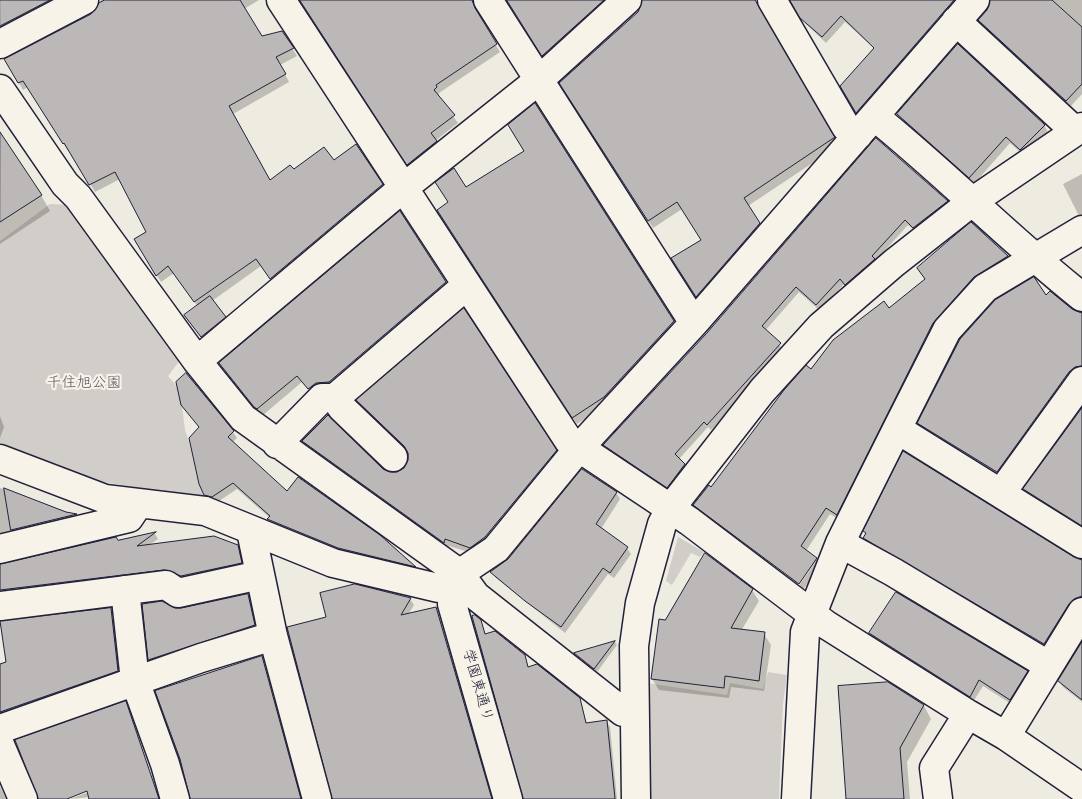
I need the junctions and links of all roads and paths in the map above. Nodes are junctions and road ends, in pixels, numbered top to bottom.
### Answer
1 (84, 0) edge
2 (281, 0) edge
3 (488, 0) edge
4 (627, 0) edge
5 (772, 0) edge
6 (975, 0) edge
7 (956, 21) junction
8 (0, 44) edge
9 (539, 80) junction
10 (0, 89) edge
11 (866, 125) junction
12 (1079, 129) edge
13 (404, 188) junction
14 (973, 201) junction
15 (1082, 230) edge
16 (1033, 258) junction
17 (467, 285) junction
18 (1082, 297) edge
19 (694, 323) junction
20 (197, 361) junction
21 (1082, 381) edge
22 (335, 398) junction
23 (896, 429) junction
24 (277, 444) junction
25 (578, 450) junction
26 (393, 457) dead end
27 (0, 459) edge
28 (1001, 493) junction
29 (139, 503) junction
30 (670, 509) junction
31 (251, 531) junction
32 (840, 543) junction
33 (1082, 544) edge
34 (0, 549) edge
35 (459, 573) junction
36 (260, 575) junction
37 (125, 590) junction
38 (0, 606) edge
39 (811, 612) junction
40 (1082, 612) edge
41 (273, 636) junction
42 (1048, 665) junction
43 (135, 681) junction
44 (634, 713) junction
45 (968, 714) junction
46 (0, 730) edge
47 (1006, 736) junction
48 (0, 744) edge
49 (1082, 788) edge
50 (24, 799) edge
51 (175, 799) edge
52 (317, 799) edge
53 (508, 799) edge
54 (636, 799) edge
55 (796, 799) edge
56 (938, 799) edge

1 - 8 street
2 - 13 street
3 - 9 street
4 - 9 street
5 - 11 street
6 - 7 street
7 - 11 street
7 - 12 street
9 - 13 street
9 - 19 street
10 - 20 street
11 - 14 street
11 - 19 street
12 - 14 street
13 - 17 street
13 - 20 street
14 - 16 street
14 - 30 street
15 - 16 street
16 - 18 street
16 - 23 street
17 - 22 street
17 - 25 street
19 - 25 street
20 - 24 street
21 - 28 street
22 - 24 street
22 - 26 street
23 - 28 street
23 - 32 street
24 - 35 street
25 - 30 street
25 - 35 street
27 - 29 street
28 - 33 street
29 - 31 street
29 - 34 street
30 - 39 street
30 - 44 street
31 - 35 street
31 - 36 street
32 - 39 street
32 - 42 street
35 - 44 street
35 - 53 street, 学園東通り
36 - 37 street
36 - 41 street
37 - 38 street
37 - 43 street
39 - 45 street
39 - 55 street
40 - 42 street
41 - 43 street
41 - 52 street
42 - 47 street
43 - 46 street
43 - 51 street
44 - 54 street
45 - 47 street
45 - 56 street
47 - 49 street
48 - 50 street

